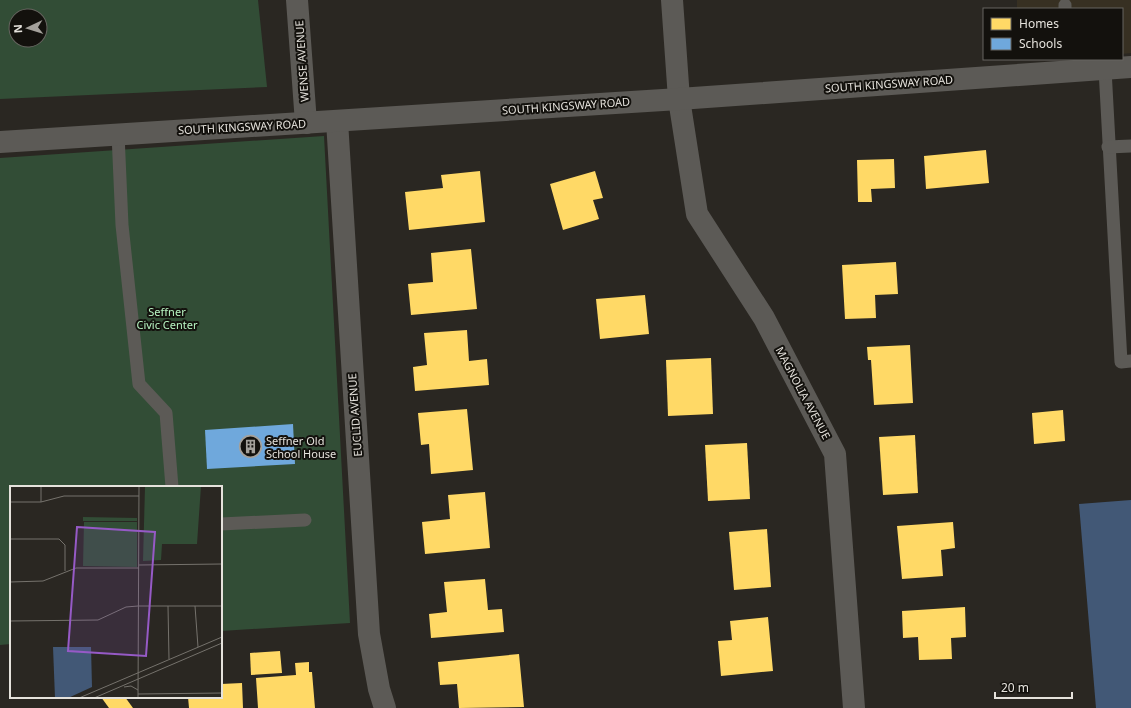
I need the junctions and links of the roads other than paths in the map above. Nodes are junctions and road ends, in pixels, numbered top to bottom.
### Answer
1 (297, 0) edge
2 (672, 0) edge
3 (1069, 65) edge
4 (1131, 67) edge
5 (1105, 69) junction
6 (679, 99) junction
7 (337, 121) junction
8 (306, 123) junction
9 (118, 134) junction
10 (0, 142) edge
11 (1131, 146) edge
12 (1108, 147) junction
13 (1131, 361) edge
14 (172, 486) edge
15 (305, 520) dead end
16 (222, 524) edge
17 (385, 708) edge
18 (854, 708) edge

1 - 8 street, WENSE AVENUE
2 - 6 street, MAGNOLIA AVENUE
3 - 5 street, SOUTH KINGSWAY ROAD
3 - 6 street, SOUTH KINGSWAY ROAD
4 - 5 street, SOUTH KINGSWAY ROAD
5 - 12 lane
6 - 7 street, SOUTH KINGSWAY ROAD
6 - 18 street, MAGNOLIA AVENUE
7 - 8 street, SOUTH KINGSWAY ROAD
7 - 17 street, EUCLID AVENUE
8 - 9 street, SOUTH KINGSWAY ROAD
9 - 10 street, SOUTH KINGSWAY ROAD
9 - 14 lane
11 - 12 lane
12 - 13 lane
15 - 16 lane

